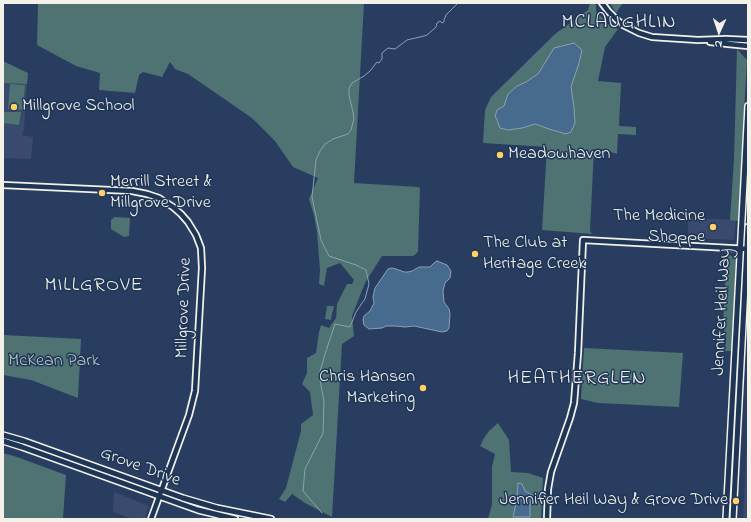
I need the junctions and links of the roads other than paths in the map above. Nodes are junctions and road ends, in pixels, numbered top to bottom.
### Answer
1 (602, 3) edge
2 (698, 40) junction
3 (748, 40) edge
4 (748, 46) edge
5 (748, 106) edge
6 (3, 185) edge
7 (748, 228) edge
8 (740, 248) junction
9 (748, 249) edge
10 (3, 435) edge
11 (3, 441) edge
12 (162, 491) junction
13 (159, 497) junction
14 (151, 519) edge
15 (235, 519) edge
16 (271, 519) edge
17 (547, 519) edge
18 (726, 519) edge
19 (733, 519) edge

1 - 2 street
2 - 3 street
2 - 4 street
5 - 8 main road, Jennifer Heil Way
6 - 12 street, Millgrove Drive
7 - 9 main road, Jennifer Heil Way
8 - 9 street
8 - 17 street
8 - 18 main road, Jennifer Heil Way
9 - 19 main road, Jennifer Heil Way
10 - 12 main road, Grove Drive
11 - 13 main road, Grove Drive
12 - 13 street, Millgrove Drive
12 - 16 main road, Grove Drive
13 - 14 street, Millgrove Drive
13 - 15 main road, Grove Drive

